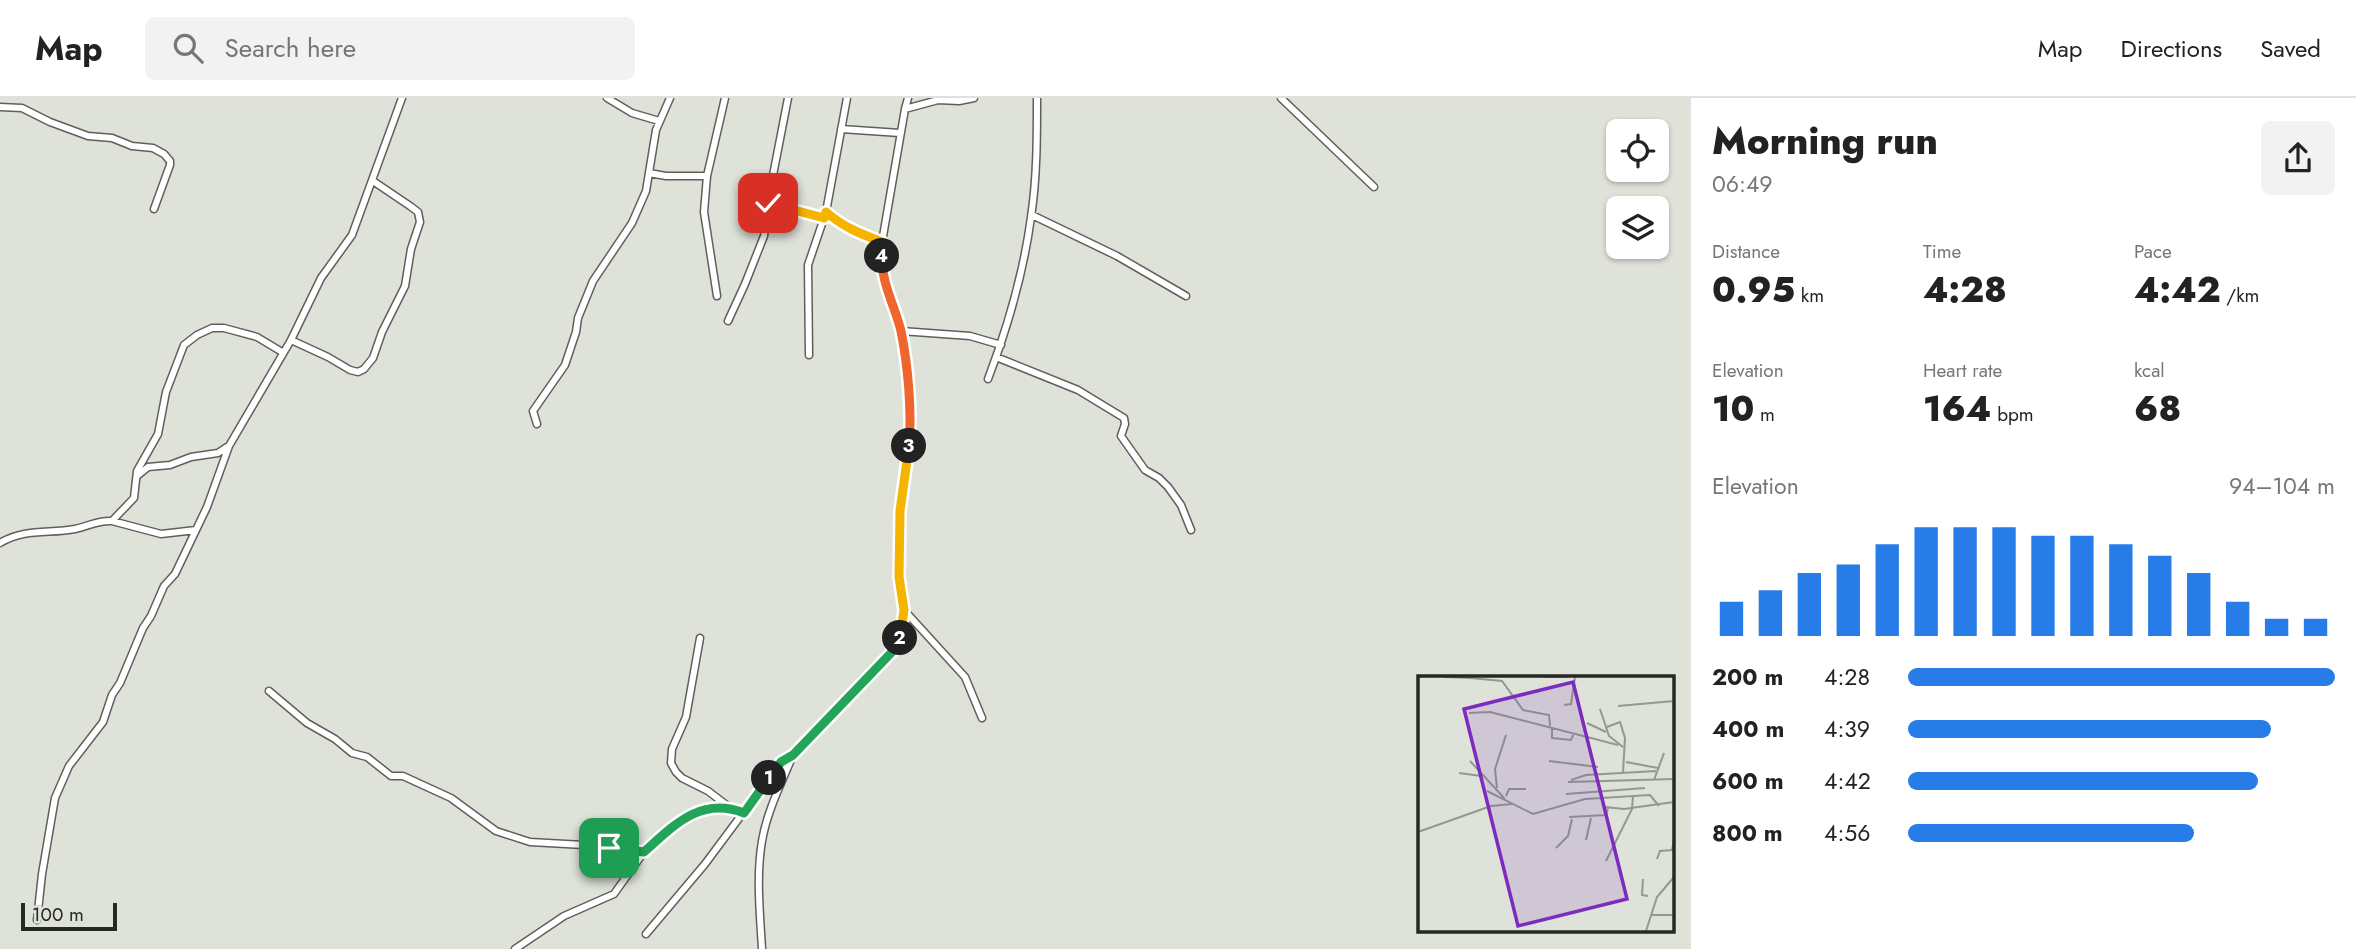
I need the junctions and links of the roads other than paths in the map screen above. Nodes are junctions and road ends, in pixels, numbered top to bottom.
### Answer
1 (402, 98) edge
2 (607, 98) edge
3 (670, 98) edge
4 (725, 98) edge
5 (788, 98) edge
6 (847, 98) edge
7 (908, 98) edge
8 (974, 98) edge
9 (1037, 98) edge
10 (1281, 98) edge
11 (0, 107) edge
12 (905, 108) junction
13 (659, 121) junction
14 (841, 129) junction
15 (900, 133) junction
16 (649, 173) junction
17 (707, 176) junction
18 (373, 181) junction
19 (1374, 187) dead end
20 (768, 203) junction
21 (154, 209) dead end
22 (825, 215) junction
23 (1032, 215) junction
24 (882, 242) junction
25 (717, 296) dead end
26 (1186, 296) dead end
27 (728, 321) dead end
28 (901, 331) junction
29 (291, 340) junction
30 (1001, 345) junction
31 (282, 352) junction
32 (809, 355) dead end
33 (996, 357) junction
34 (988, 379) dead end
35 (537, 424) dead end
36 (229, 446) junction
37 (136, 476) junction
38 (112, 520) junction
39 (196, 530) junction
40 (1191, 530) dead end
41 (0, 543) edge
42 (904, 610) junction
43 (700, 638) dead end
44 (269, 691) dead end
45 (982, 718) dead end
46 (793, 755) junction
47 (730, 808) junction
48 (744, 813) junction
49 (644, 852) junction
50 (37, 920) dead end
51 (646, 934) dead end
52 (523, 947) edge
53 (515, 949) edge
54 (762, 949) edge

1 - 18 street
2 - 13 street
3 - 13 street
4 - 17 street
5 - 20 street
6 - 14 street
7 - 12 street
8 - 12 street
9 - 23 street
10 - 19 street
11 - 21 street
12 - 15 street
13 - 16 street
14 - 15 street
14 - 22 street
15 - 24 street
16 - 17 street
16 - 35 street
17 - 25 street
18 - 29 street
18 - 29 street
20 - 22 street
20 - 27 street
22 - 24 street
22 - 32 street
23 - 26 street
23 - 30 street
24 - 28 street
28 - 30 street
28 - 42 street
29 - 31 street
30 - 33 street
31 - 36 street
31 - 37 street
33 - 34 street
33 - 40 street
36 - 37 street
36 - 39 street
37 - 38 street
38 - 39 street
38 - 41 street
39 - 50 street
42 - 45 street
42 - 46 street
43 - 47 street
44 - 49 street
46 - 48 street
46 - 54 street
47 - 48 street
47 - 49 street
48 - 51 street
49 - 52 street
52 - 53 street

